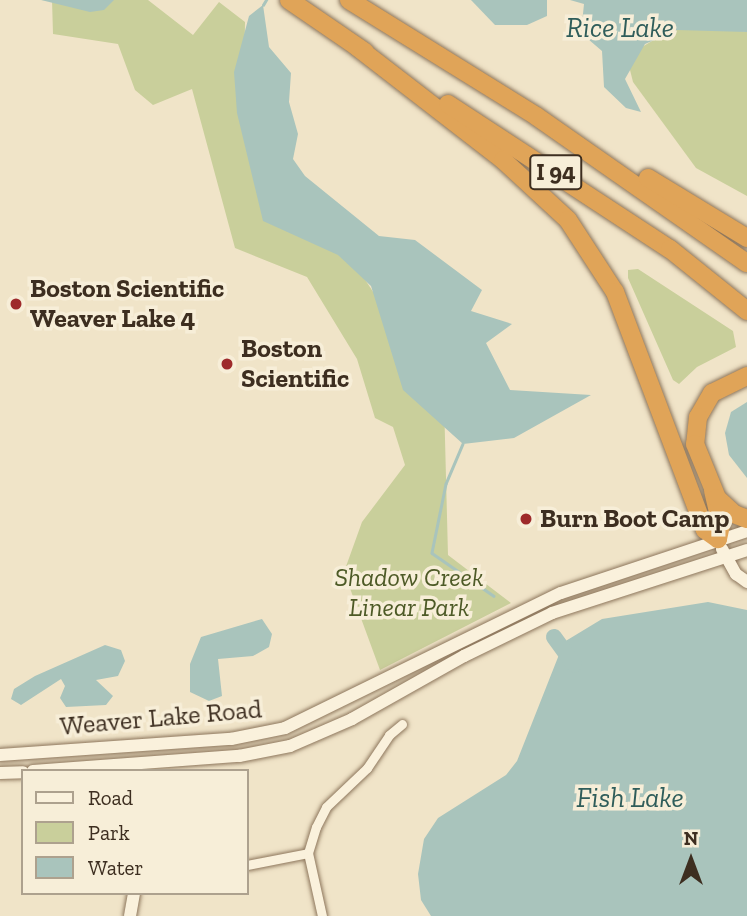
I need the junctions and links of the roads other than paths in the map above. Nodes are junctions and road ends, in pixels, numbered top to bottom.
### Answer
1 (349, 0) edge
2 (294, 3) edge
3 (357, 47) junction
4 (536, 116) junction
5 (747, 238) edge
6 (747, 263) edge
7 (747, 311) edge
8 (747, 368) edge
9 (747, 376) edge
10 (695, 444) junction
11 (713, 491) junction
12 (747, 519) edge
13 (747, 531) edge
14 (721, 547) junction
15 (747, 550) edge
16 (747, 582) edge
17 (402, 724) dead end
18 (155, 743) junction
19 (139, 744) junction
20 (0, 755) edge
21 (151, 766) edge
22 (137, 767) edge
23 (85, 769) edge
24 (21, 772) edge
25 (0, 773) edge
26 (308, 853) junction
27 (248, 865) edge
28 (134, 895) edge
29 (130, 916) edge
30 (322, 916) edge

1 - 4 highway, I 94
2 - 3 highway, I 94
3 - 7 highway, I 94
3 - 14 highway
4 - 5 highway
4 - 6 highway, I 94
8 - 10 highway
9 - 10 highway
10 - 11 highway
11 - 12 highway
11 - 14 highway
13 - 14 main road, Weaver Lake Road
14 - 15 main road, Weaver Lake Road
14 - 16 main road
14 - 18 main road, Weaver Lake Road
14 - 21 main road, Weaver Lake Road
17 - 26 street
18 - 19 main road, Weaver Lake Road
18 - 21 main road
19 - 20 main road, Weaver Lake Road
19 - 22 main road
21 - 22 main road, Weaver Lake Road
22 - 23 main road, Weaver Lake Road
24 - 25 main road
26 - 27 street
26 - 30 street
28 - 29 main road

